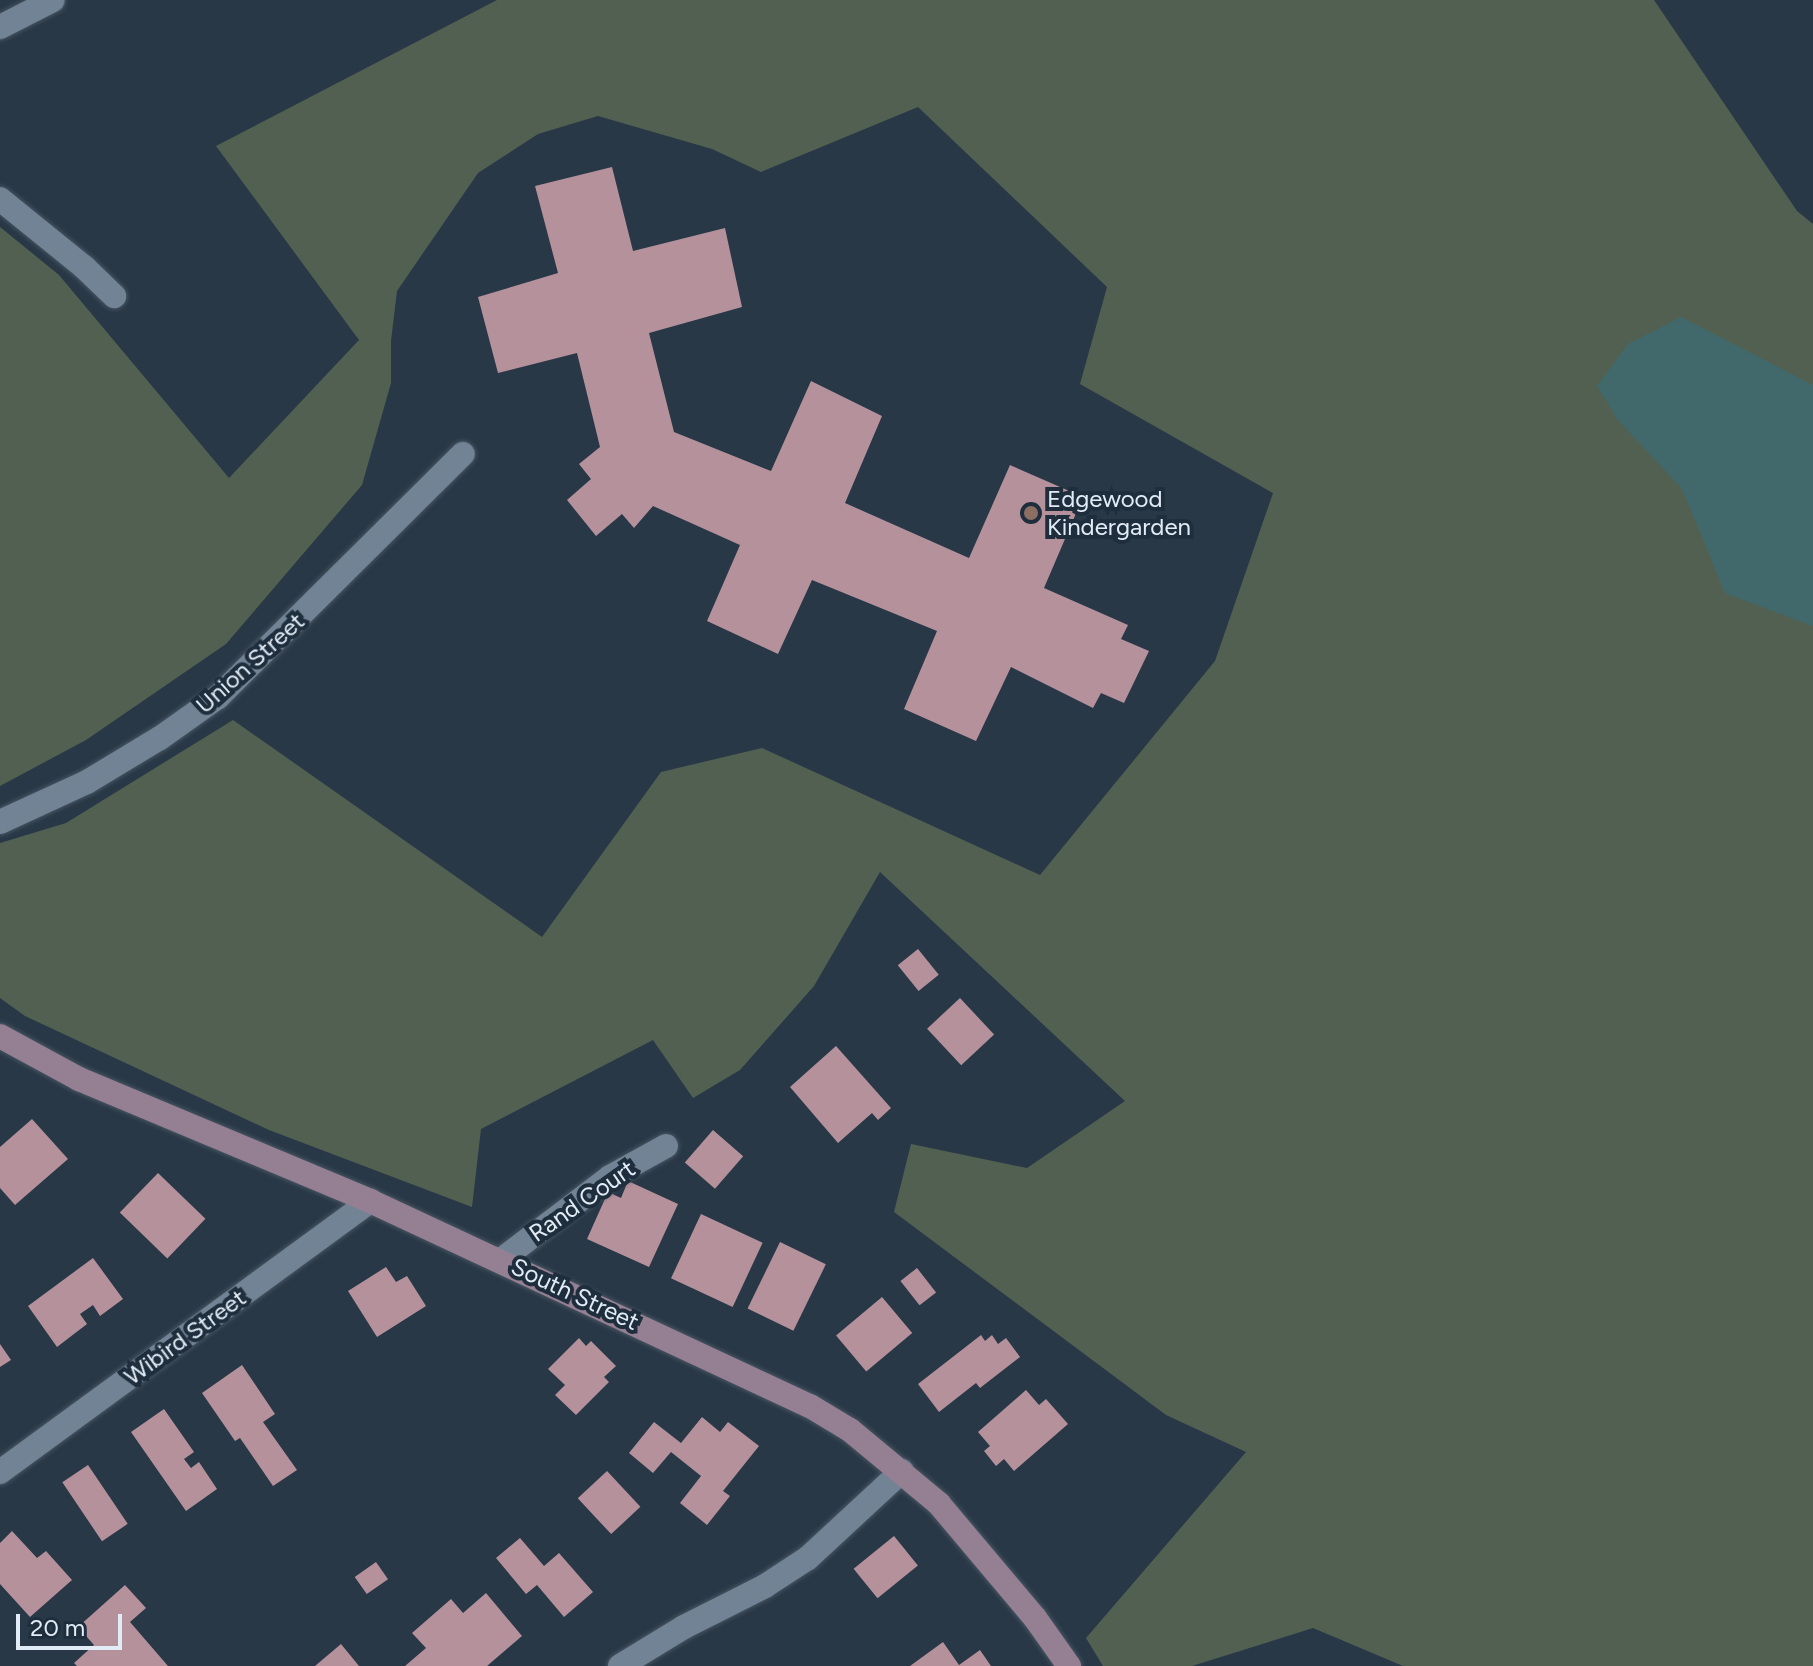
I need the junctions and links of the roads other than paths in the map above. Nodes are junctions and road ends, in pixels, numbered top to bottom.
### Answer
1 (53, 0) edge
2 (0, 27) edge
3 (0, 199) edge
4 (114, 296) dead end
5 (463, 454) dead end
6 (0, 822) edge
7 (0, 1036) edge
8 (666, 1146) dead end
9 (370, 1201) junction
10 (501, 1260) junction
11 (902, 1471) junction
12 (0, 1472) edge
13 (620, 1666) edge
14 (1069, 1666) edge

1 - 2 street
3 - 4 street
5 - 6 street, Union Street
7 - 9 street, South Street
8 - 10 street, Rand Court
9 - 10 street, South Street
9 - 12 street, Wibird Street
10 - 11 street, South Street
11 - 13 street
11 - 14 street, South Street

